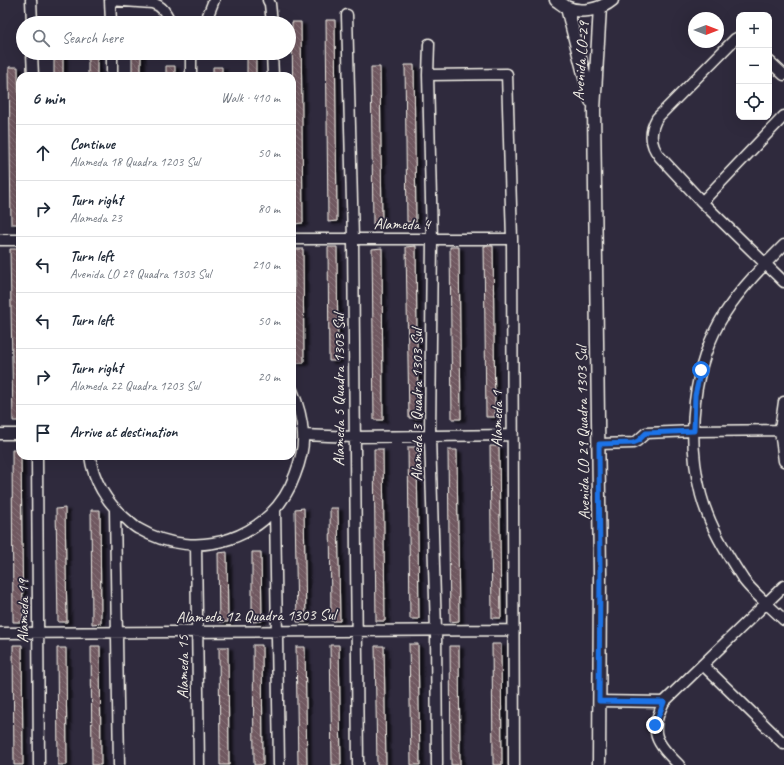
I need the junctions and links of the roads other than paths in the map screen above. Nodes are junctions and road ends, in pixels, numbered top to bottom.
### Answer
1 (31, 0) edge
2 (110, 0) edge
3 (214, 0) edge
4 (268, 0) edge
5 (556, 0) edge
6 (612, 0) edge
7 (600, 7) junction
8 (567, 8) junction
9 (347, 15) dead end
10 (32, 16) edge
11 (111, 16) edge
12 (168, 16) edge
13 (208, 16) edge
14 (271, 16) edge
15 (736, 38) edge
16 (429, 44) dead end
17 (32, 60) edge
18 (112, 60) edge
19 (190, 60) edge
20 (272, 60) edge
21 (772, 64) edge
22 (33, 72) edge
23 (112, 72) edge
24 (191, 72) edge
25 (273, 72) edge
26 (428, 75) junction
27 (784, 75) edge
28 (594, 110) junction
29 (784, 116) edge
30 (702, 202) junction
31 (296, 239) edge
32 (353, 239) junction
33 (512, 239) junction
34 (0, 240) edge
35 (16, 240) edge
36 (432, 240) junction
37 (784, 245) edge
38 (765, 264) junction
39 (784, 282) edge
40 (296, 399) edge
41 (784, 402) edge
42 (780, 430) junction
43 (694, 431) junction
44 (0, 434) edge
45 (16, 434) edge
46 (303, 435) junction
47 (512, 436) junction
48 (354, 437) junction
49 (430, 437) junction
50 (599, 444) junction
51 (37, 460) edge
52 (91, 460) edge
53 (784, 461) edge
54 (276, 509) junction
55 (115, 510) junction
56 (196, 545) junction
57 (784, 586) edge
58 (767, 604) junction
59 (784, 620) edge
60 (356, 630) junction
61 (436, 630) junction
62 (513, 630) junction
63 (277, 631) junction
64 (38, 632) junction
65 (117, 632) junction
66 (198, 632) junction
67 (0, 633) edge
68 (703, 665) junction
69 (599, 701) junction
70 (663, 705) junction
71 (784, 744) edge
72 (598, 762) edge
73 (39, 765) edge
74 (119, 765) edge
75 (199, 765) edge
76 (279, 765) edge
77 (358, 765) edge
78 (437, 765) edge
79 (514, 765) edge
80 (679, 765) edge

1 - 10 street
2 - 11 street
2 - 12 street
3 - 13 street
4 - 14 street
5 - 8 street
6 - 7 street
7 - 8 street
7 - 28 street, Avenida LO-29
8 - 28 street, Avenida LO-29
9 - 32 street, Alameda 5 Quadra 1303 Sul
15 - 30 street
16 - 26 street, Alameda 3 Quadra 1303 Sul
17 - 22 street
18 - 23 street
19 - 24 street
20 - 25 street
21 - 27 street
26 - 33 street, Alameda 1
26 - 36 street, Alameda 3 Quadra 1303 Sul
28 - 50 street, Avenida LO 29 Quadra 1303 Sul
29 - 30 street
30 - 38 street
31 - 32 street, Alameda 4
32 - 36 street, Alameda 4
32 - 48 street, Alameda 5 Quadra 1303 Sul
33 - 36 street, Alameda 4
33 - 47 street, Alameda 1
34 - 35 street
36 - 49 street, Alameda 3 Quadra 1303 Sul
37 - 38 street
38 - 39 street
38 - 43 street
40 - 46 street
41 - 42 street
42 - 43 street
42 - 53 street
43 - 50 street
43 - 58 street
44 - 45 street
46 - 48 street
46 - 54 street
47 - 49 street
47 - 62 street, Alameda 1
48 - 49 street
48 - 60 street, Alameda 5 Quadra 1303 Sul
49 - 61 street, Alameda 3 Quadra 1303 Sul
50 - 69 street, Avenida LO 29 Quadra 1303 Sul
51 - 64 street, Alameda 19
52 - 55 street
54 - 56 street
54 - 63 street
55 - 56 street
55 - 65 street
56 - 66 street, Alameda 15
57 - 58 street
58 - 59 street
58 - 68 street
60 - 61 street, Alameda 12 Quadra 1303 Sul
60 - 63 street, Alameda 12 Quadra 1303 Sul
60 - 77 street, Alameda 5 Quadra 1303 Sul
61 - 62 street, Alameda 12 Quadra 1303 Sul
61 - 78 street, Alameda 3 Quadra 1303 Sul
62 - 79 street, Alameda 1
63 - 66 street, Alameda 12 Quadra 1303 Sul
63 - 76 street
64 - 65 street, Alameda 12 Quadra 1303 Sul
64 - 67 street, Alameda 12 Quadra 1303 Sul
64 - 73 street, Alameda 19
65 - 66 street, Alameda 12 Quadra 1303 Sul
65 - 74 street
66 - 75 street, Alameda 15
68 - 70 street
68 - 71 street
69 - 70 street
69 - 72 street, Avenida LO 29 Quadra 1303 Sul
70 - 80 street

